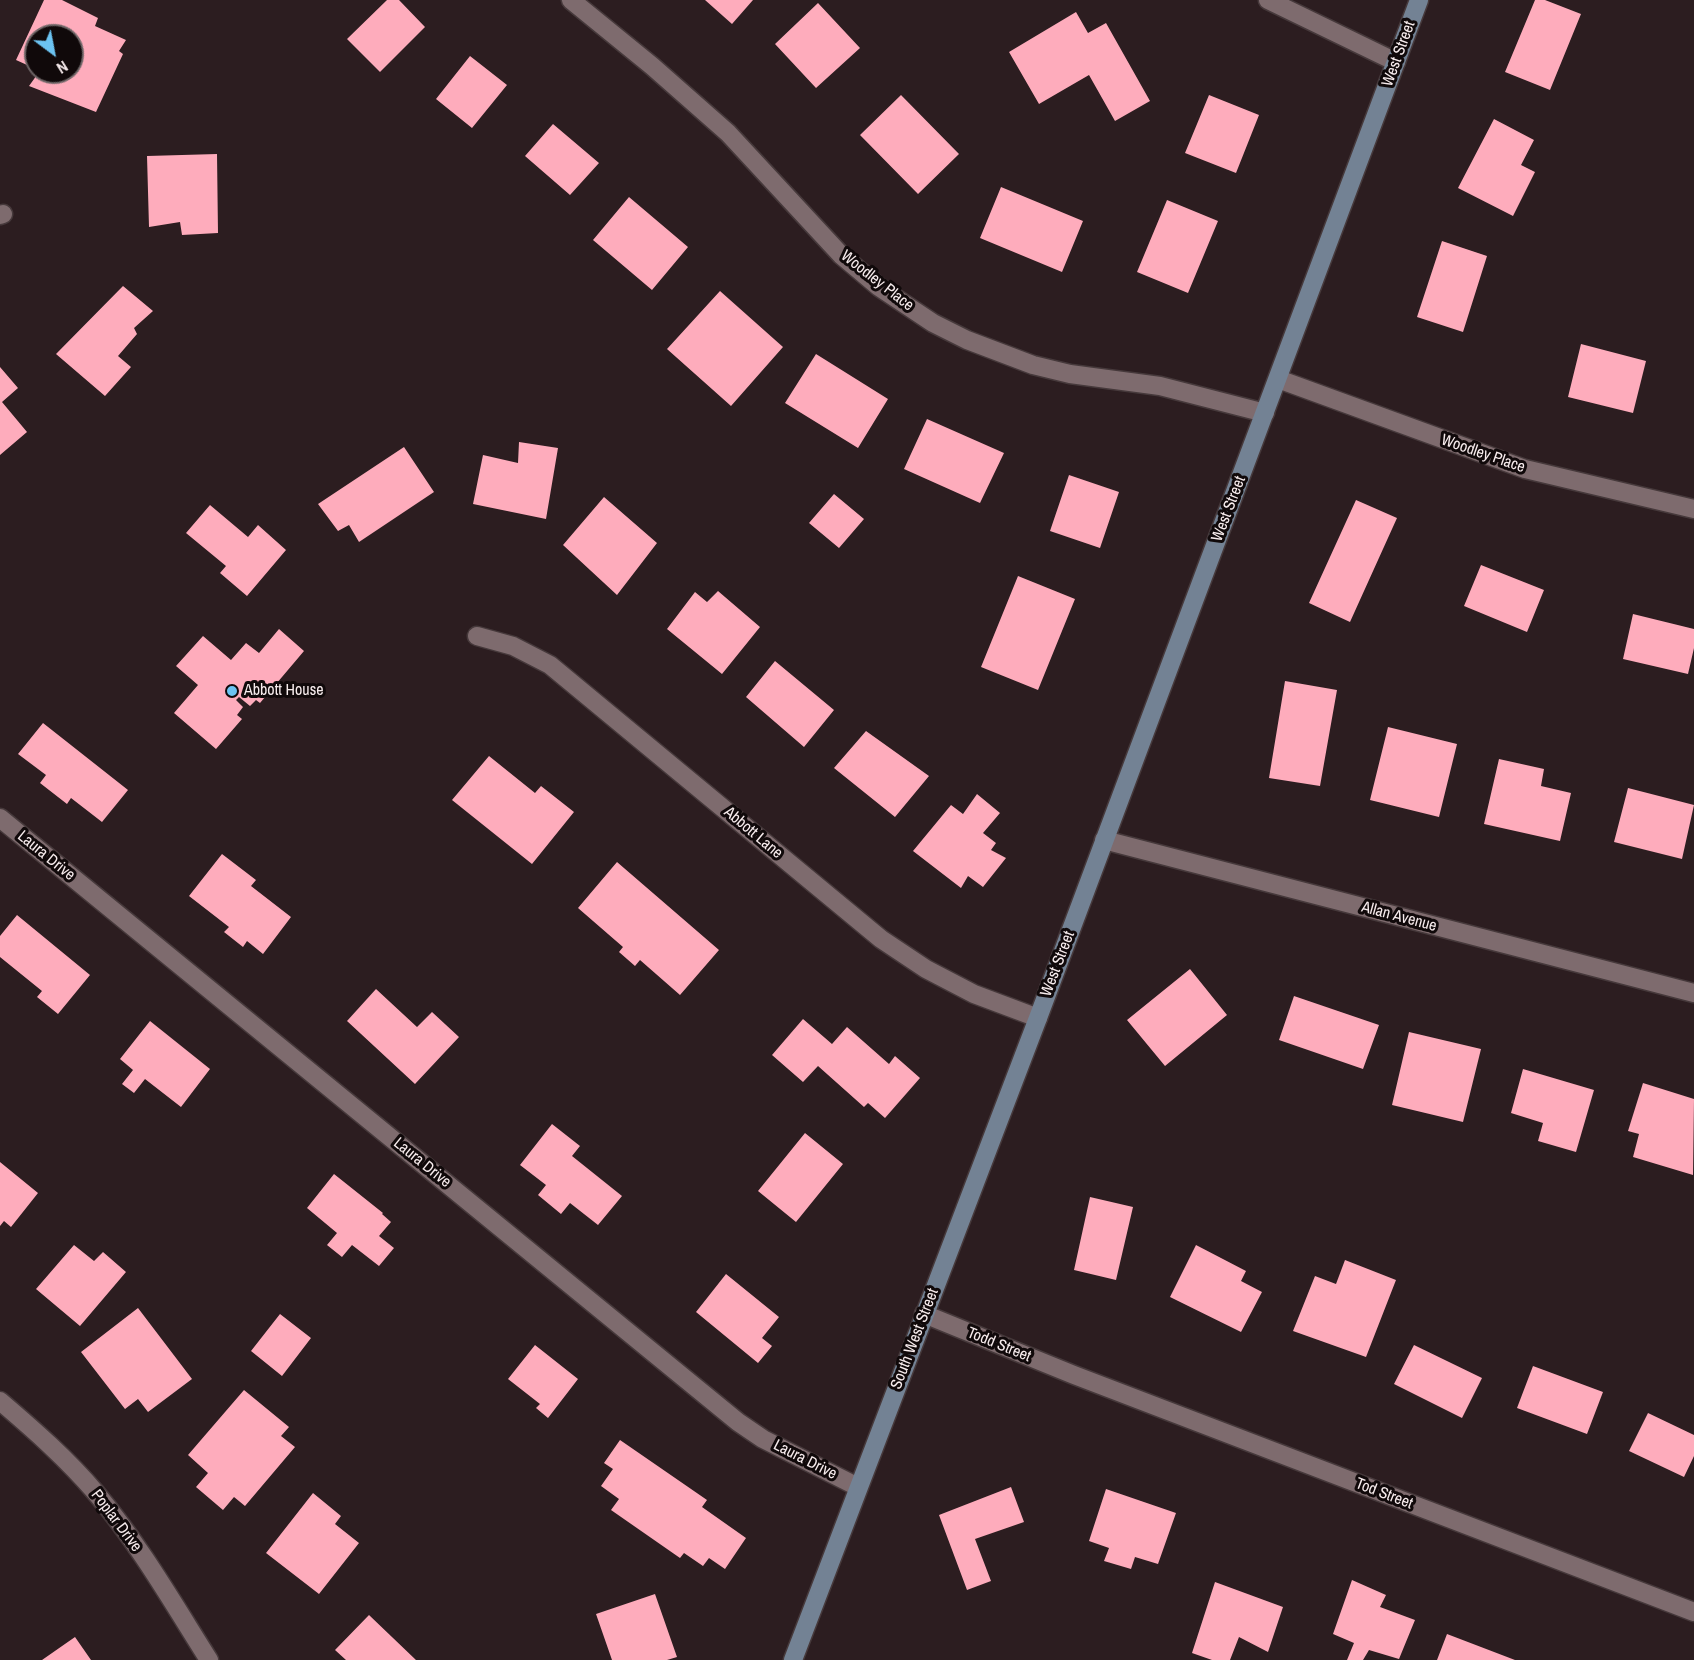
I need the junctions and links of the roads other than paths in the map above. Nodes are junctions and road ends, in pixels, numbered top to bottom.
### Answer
1 (571, 0) edge
2 (1268, 0) edge
3 (1419, 0) edge
4 (1396, 62) junction
5 (1278, 379) junction
6 (1265, 413) junction
7 (1694, 509) edge
8 (477, 636) dead end
9 (0, 818) edge
10 (1104, 840) junction
11 (1694, 993) edge
12 (1038, 1017) junction
13 (924, 1314) junction
14 (1074, 1375) joint
15 (0, 1401) edge
16 (858, 1487) junction
17 (1694, 1612) edge
18 (209, 1660) edge
19 (793, 1660) edge

1 - 6 street, Woodley Place
2 - 4 street
3 - 4 main road, West Street
4 - 5 main road, West Street
5 - 6 main road, West Street
5 - 7 street, Woodley Place
6 - 10 main road, West Street
8 - 12 street, Abbott Lane
9 - 16 street, Laura Drive
10 - 11 street, Allan Avenue
10 - 12 main road, West Street
12 - 13 main road, South West Street
13 - 14 street, Todd Street
13 - 16 main road, South West Street
14 - 17 street, Tod Street
15 - 18 street, Poplar Drive
16 - 19 main road, South West Street

